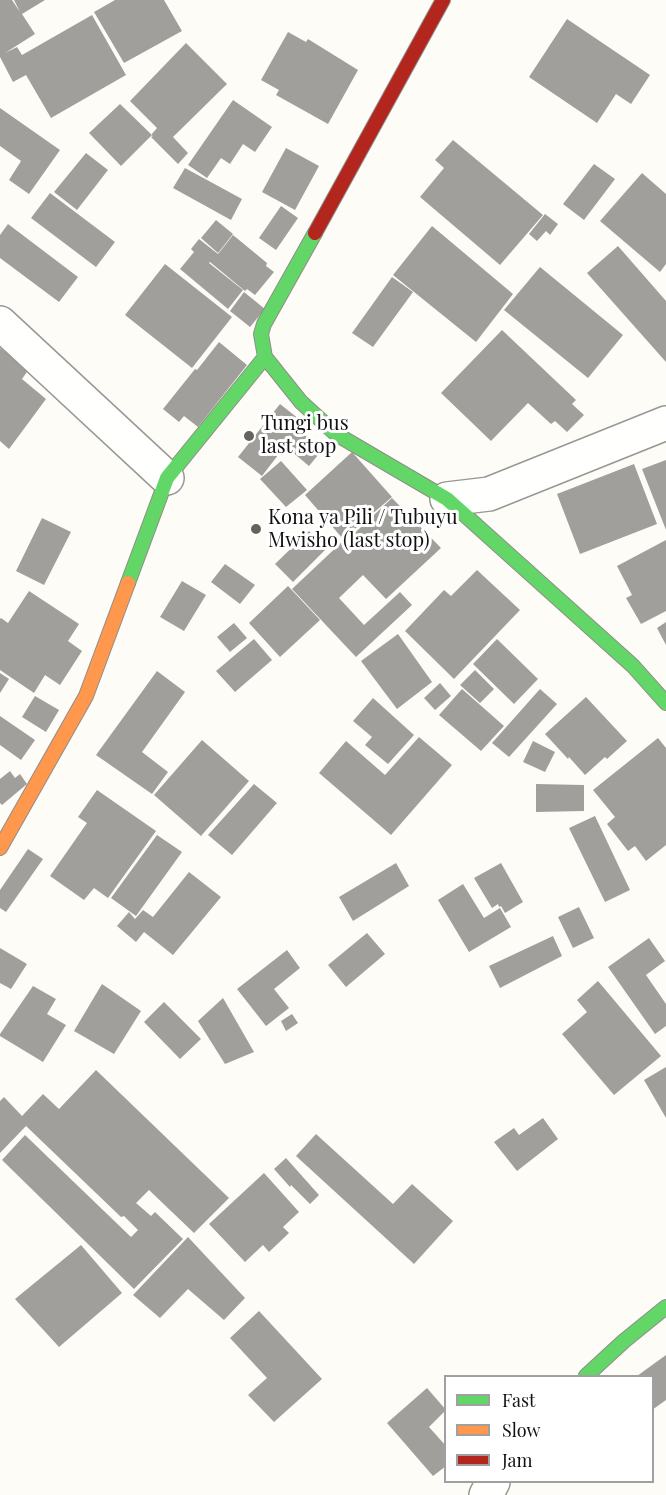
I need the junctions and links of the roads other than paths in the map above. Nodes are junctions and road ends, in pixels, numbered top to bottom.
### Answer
1 (442, 0) edge
2 (0, 323) edge
3 (265, 357) junction
4 (666, 423) edge
5 (167, 478) junction
6 (447, 499) junction
7 (666, 703) edge
8 (0, 848) edge
9 (666, 1307) edge
10 (588, 1375) edge

1 - 3 street
2 - 5 street
3 - 5 street
3 - 6 street
4 - 6 street
5 - 8 street
6 - 7 street
9 - 10 street

